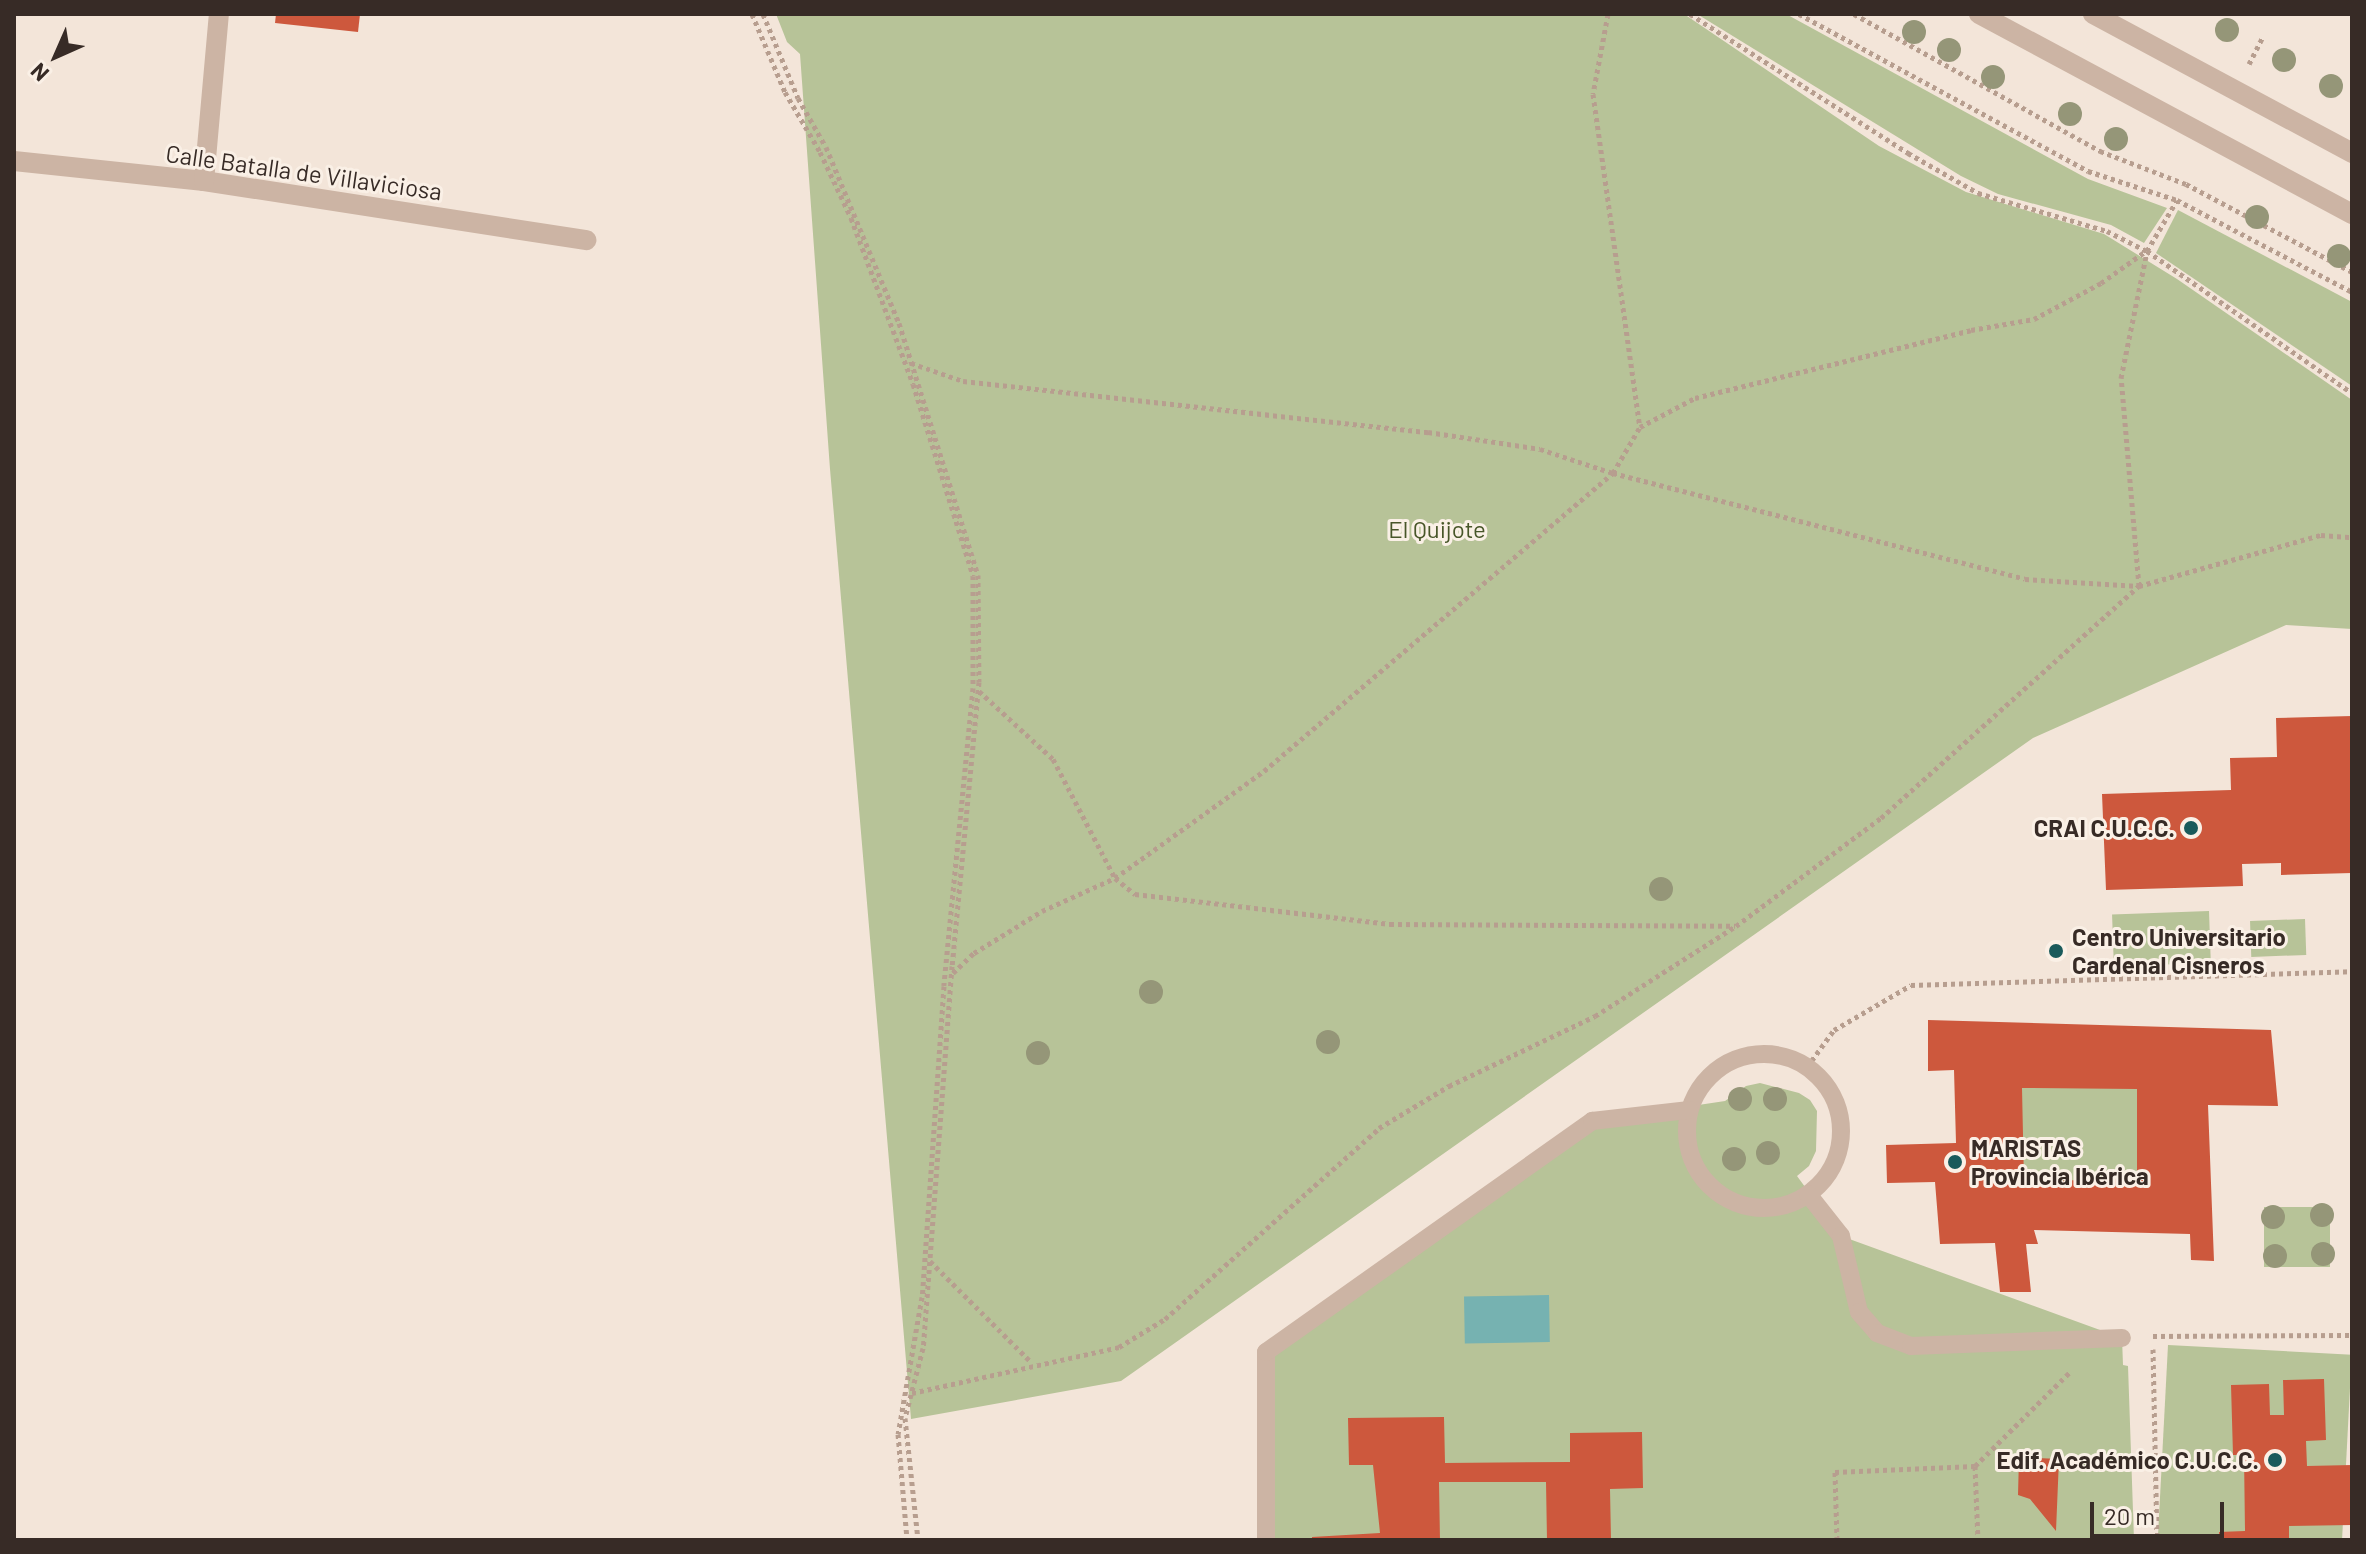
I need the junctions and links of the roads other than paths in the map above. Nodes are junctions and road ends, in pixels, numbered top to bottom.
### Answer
1 (219, 14) edge
2 (1979, 14) edge
3 (2093, 14) edge
4 (2352, 153) edge
5 (14, 161) edge
6 (204, 181) junction
7 (2352, 214) edge
8 (586, 240) dead end
9 (1689, 1110) junction
10 (1808, 1194) junction
11 (2114, 1338) road end
12 (1266, 1540) edge

1 - 6 street
2 - 7 street
3 - 4 street
5 - 6 street, Calle Batalla de Villaviciosa
6 - 8 street, Calle Batalla de Villaviciosa
9 - 10 lane
9 - 10 lane
9 - 12 lane
10 - 11 lane

